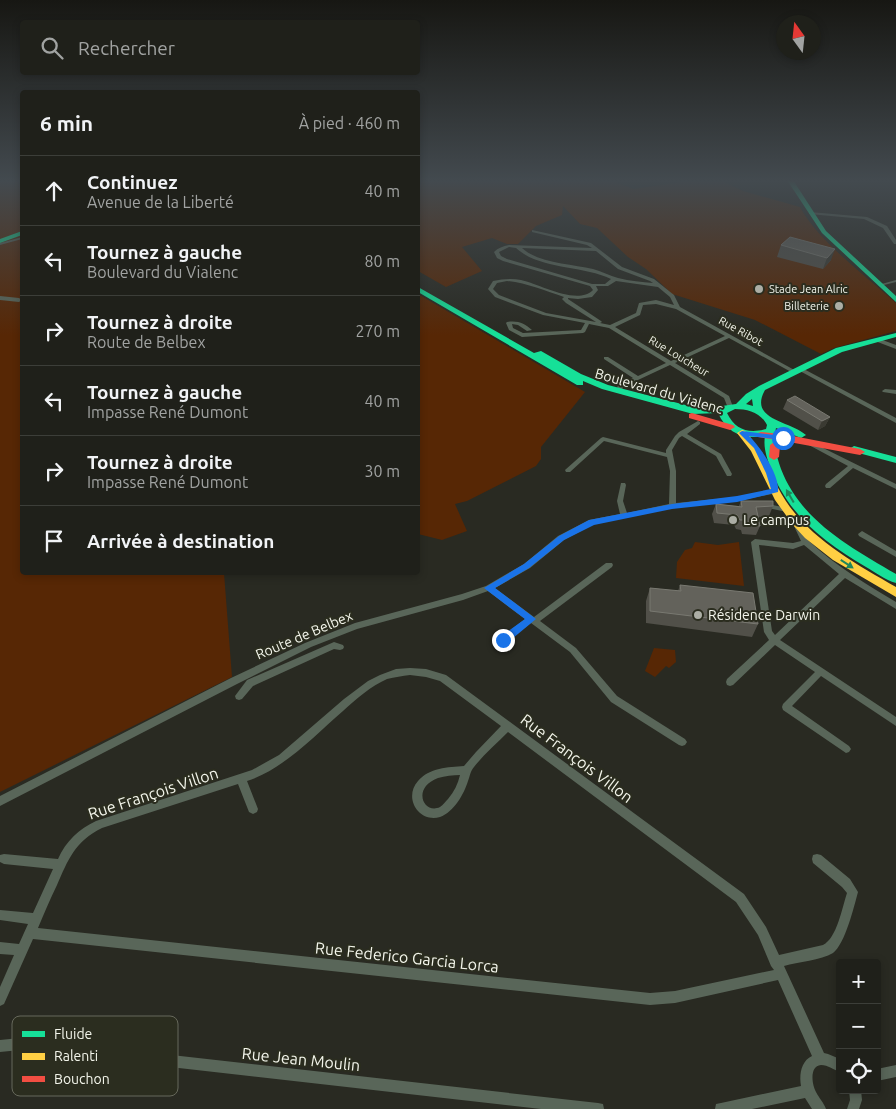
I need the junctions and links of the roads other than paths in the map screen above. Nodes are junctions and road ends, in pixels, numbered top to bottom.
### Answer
1 (538, 232) edge
2 (824, 232) edge
3 (888, 232) edge
4 (20, 234) edge
5 (20, 238) edge
6 (0, 242) edge
7 (896, 243) edge
8 (517, 246) junction
9 (598, 250) junction
10 (615, 279) junction
11 (896, 281) edge
12 (420, 284) edge
13 (592, 285) junction
14 (880, 285) junction
15 (660, 286) junction
16 (420, 290) edge
17 (567, 296) junction
18 (0, 298) edge
19 (19, 300) dead end
20 (896, 300) edge
21 (678, 308) junction
22 (588, 322) junction
23 (604, 325) junction
24 (611, 327) junction
25 (529, 330) dead end
26 (896, 335) edge
27 (730, 336) junction
28 (877, 340) junction
29 (896, 347) edge
30 (606, 358) dead end
31 (670, 363) junction
32 (798, 371) junction
33 (637, 378) junction
34 (762, 388) junction
35 (885, 391) dead end
36 (619, 392) junction
37 (896, 392) edge
38 (731, 407) junction
39 (758, 412) junction
40 (896, 421) edge
41 (698, 423) dead end
42 (730, 427) junction
43 (768, 431) junction
44 (682, 433) junction
45 (742, 433) junction
46 (788, 438) junction
47 (805, 441) junction
48 (830, 444) junction
49 (670, 456) junction
50 (840, 458) junction
51 (896, 460) edge
52 (773, 462) junction
53 (853, 465) junction
54 (568, 470) dead end
55 (729, 474) dead end
56 (623, 485) dead end
57 (828, 486) dead end
58 (896, 487) edge
59 (775, 491) junction
60 (737, 499) junction
61 (672, 506) junction
62 (787, 510) junction
63 (624, 515) junction
64 (797, 522) junction
65 (862, 534) dead end
66 (805, 542) junction
67 (896, 554) edge
68 (609, 565) dead end
69 (844, 574) junction
70 (896, 579) edge
71 (488, 588) junction
72 (896, 593) edge
73 (896, 606) edge
74 (533, 620) junction
75 (503, 640) dead end
76 (774, 640) junction
77 (308, 645) junction
78 (340, 647) dead end
79 (314, 654) junction
80 (820, 672) junction
81 (730, 682) dead end
82 (239, 696) dead end
83 (896, 722) edge
84 (508, 726) junction
85 (682, 742) dead end
86 (846, 749) dead end
87 (466, 770) junction
88 (241, 779) junction
89 (0, 801) edge
90 (253, 809) dead end
91 (4, 859) dead end
92 (817, 859) dead end
93 (60, 864) junction
94 (0, 915) edge
95 (35, 919) junction
96 (29, 933) junction
97 (0, 948) edge
98 (21, 950) junction
99 (775, 962) junction
100 (781, 974) junction
101 (0, 1000) edge
102 (820, 1059) junction
103 (178, 1062) edge
104 (836, 1063) edge
105 (896, 1071) edge
106 (881, 1074) edge
107 (808, 1091) junction
108 (855, 1094) edge
109 (598, 1109) edge
110 (721, 1109) edge
111 (820, 1109) edge
112 (853, 1109) edge

1 - 9 street
2 - 14 main road
3 - 7 street
4 - 6 main road
5 - 6 street
8 - 9 street
8 - 10 street
8 - 13 street
9 - 15 street
10 - 13 street
10 - 15 street
11 - 14 street
12 - 36 main road
13 - 17 street
14 - 20 main road
15 - 21 street
16 - 42 main road, Boulevard du Vialenc
17 - 22 street
17 - 23 street
18 - 19 street
21 - 24 street
21 - 27 street, Rue Ribot
22 - 23 street
22 - 25 street
23 - 24 street, Rue Loucheur
24 - 31 street, Rue Loucheur
26 - 28 main road
27 - 31 street
27 - 32 street, Rue Ribot
28 - 29 street
28 - 32 main road
30 - 33 street
31 - 33 street
31 - 38 street, Rue Loucheur
32 - 34 main road
32 - 40 street, Rue Ribot
33 - 36 street
34 - 38 main road
34 - 39 main road
35 - 37 street
36 - 38 main road
38 - 39 main road
38 - 42 main road
39 - 43 main road
41 - 44 street
42 - 45 main road, Boulevard du Vialenc
43 - 45 main road
43 - 46 main road
43 - 48 main road
43 - 52 main road
44 - 49 street
44 - 55 street
45 - 59 main road
46 - 47 main road
46 - 52 main road
47 - 48 main road
47 - 50 street
48 - 50 street
48 - 51 main road
49 - 54 street
49 - 61 street
50 - 53 street
70 -> 52 main road
53 - 57 street
53 - 58 street
56 - 63 street
59 - 60 street, Route de Belbex
59 - 62 main road
60 - 61 street, Route de Belbex
60 - 62 street, Route de Belbex
61 - 63 street, Route de Belbex
62 - 64 main road
63 - 71 street, Route de Belbex
64 - 66 street
64 -> 72 main road
65 - 67 street
66 - 69 street
66 - 76 street
68 - 74 street
69 - 73 street
69 - 76 street
71 - 74 street
71 - 77 street, Route de Belbex
74 - 75 street
74 - 85 street
76 - 80 street
76 - 81 street
77 - 79 street
77 - 89 street, Route de Belbex
78 - 79 street
79 - 82 street
80 - 83 street
80 - 86 street
84 - 87 street
84 - 88 street, Rue François Villon
84 - 99 street, Rue François Villon
87 - 87 street
88 - 90 street, Rue François Villon
88 - 93 street, Rue François Villon
91 - 93 street
92 - 99 street
93 - 95 street, Rue François Villon
94 - 95 street
95 - 96 street, Rue François Villon
96 - 98 street, Rue François Villon
96 - 100 street, Rue Federico Garcia Lorca
97 - 98 street
98 - 101 street, Rue François Villon
99 - 100 street, Rue François Villon
100 - 102 street, Rue François Villon
102 - 104 street
102 - 107 street
103 - 109 street, Rue Jean Moulin
105 - 106 street
107 - 110 street
107 - 111 street
108 - 112 street

